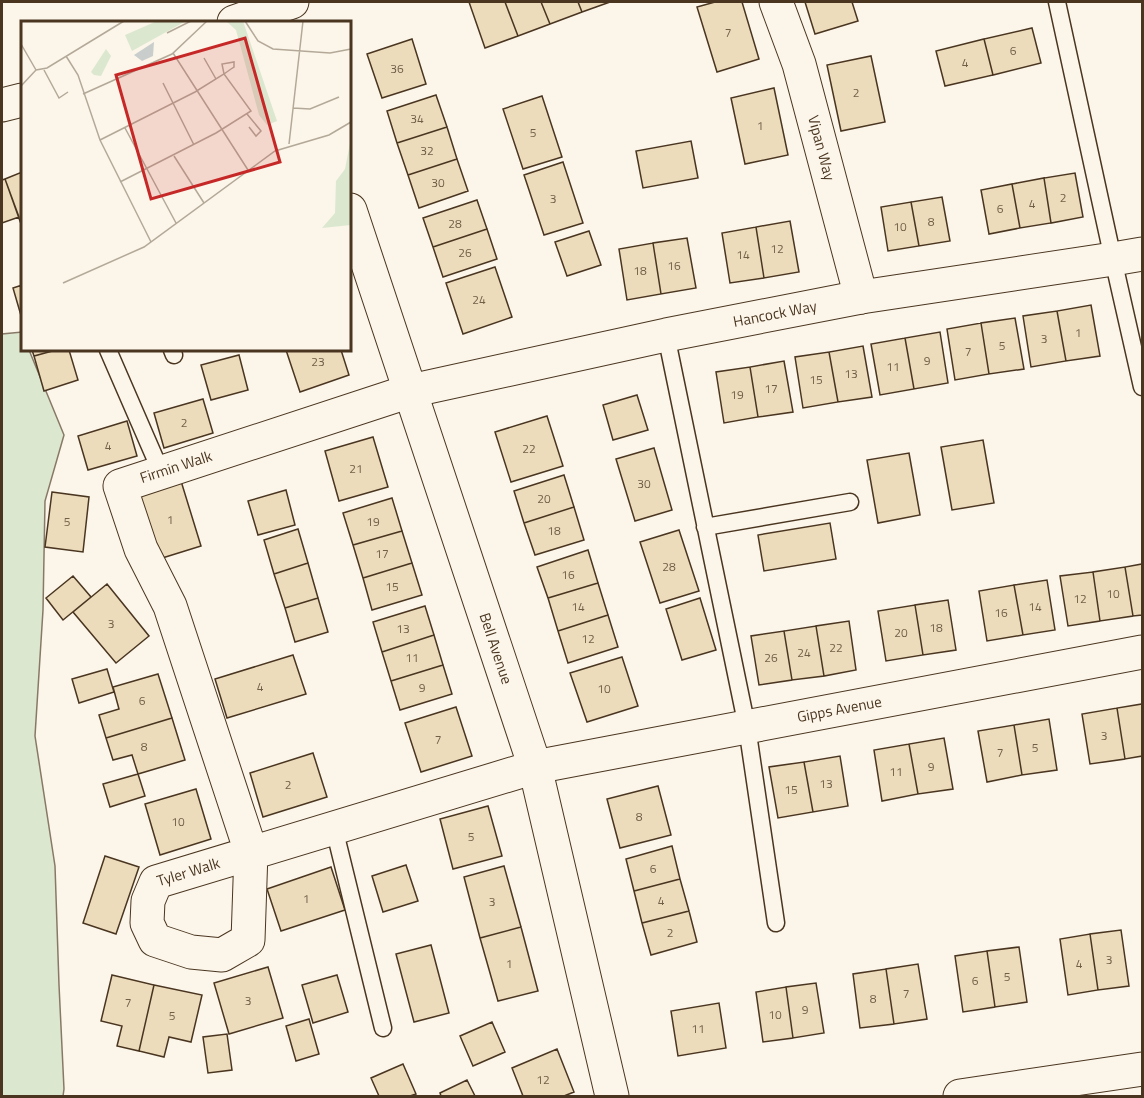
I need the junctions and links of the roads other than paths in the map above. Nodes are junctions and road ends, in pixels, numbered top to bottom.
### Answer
1 (776, 2) edge
2 (1057, 2) edge
3 (285, 10) edge
4 (238, 21) edge
5 (21, 100) edge
6 (2, 105) edge
7 (351, 213) edge
8 (1128, 256) edge
9 (861, 297) junction
10 (666, 335) junction
11 (108, 351) edge
12 (1143, 387) edge
13 (410, 391) junction
14 (161, 472) junction
15 (850, 502) dead end
16 (705, 527) junction
17 (1143, 652) edge
18 (747, 727) junction
19 (535, 767) junction
20 (334, 828) junction
21 (776, 923) dead end
22 (382, 1028) dead end
23 (1143, 1069) edge
24 (612, 1096) edge
25 (960, 1096) edge

1 - 9 street, Vipan Way
2 - 8 lane
3 - 4 street
5 - 6 street
7 - 13 street, Bell Avenue
8 - 9 street, Hancock Way
8 - 12 lane
9 - 10 street, Hancock Way
10 - 13 street, Hancock Way
10 - 16 lane
11 - 14 lane
13 - 14 street, Firmin Walk
13 - 19 street, Bell Avenue
14 - 20 street, Firmin Walk
15 - 16 lane
16 - 18 lane
17 - 18 street, Gipps Avenue
18 - 19 street, Gipps Avenue
18 - 21 lane
19 - 20 street
19 - 24 street, Bell Avenue
20 - 22 lane
23 - 25 street

